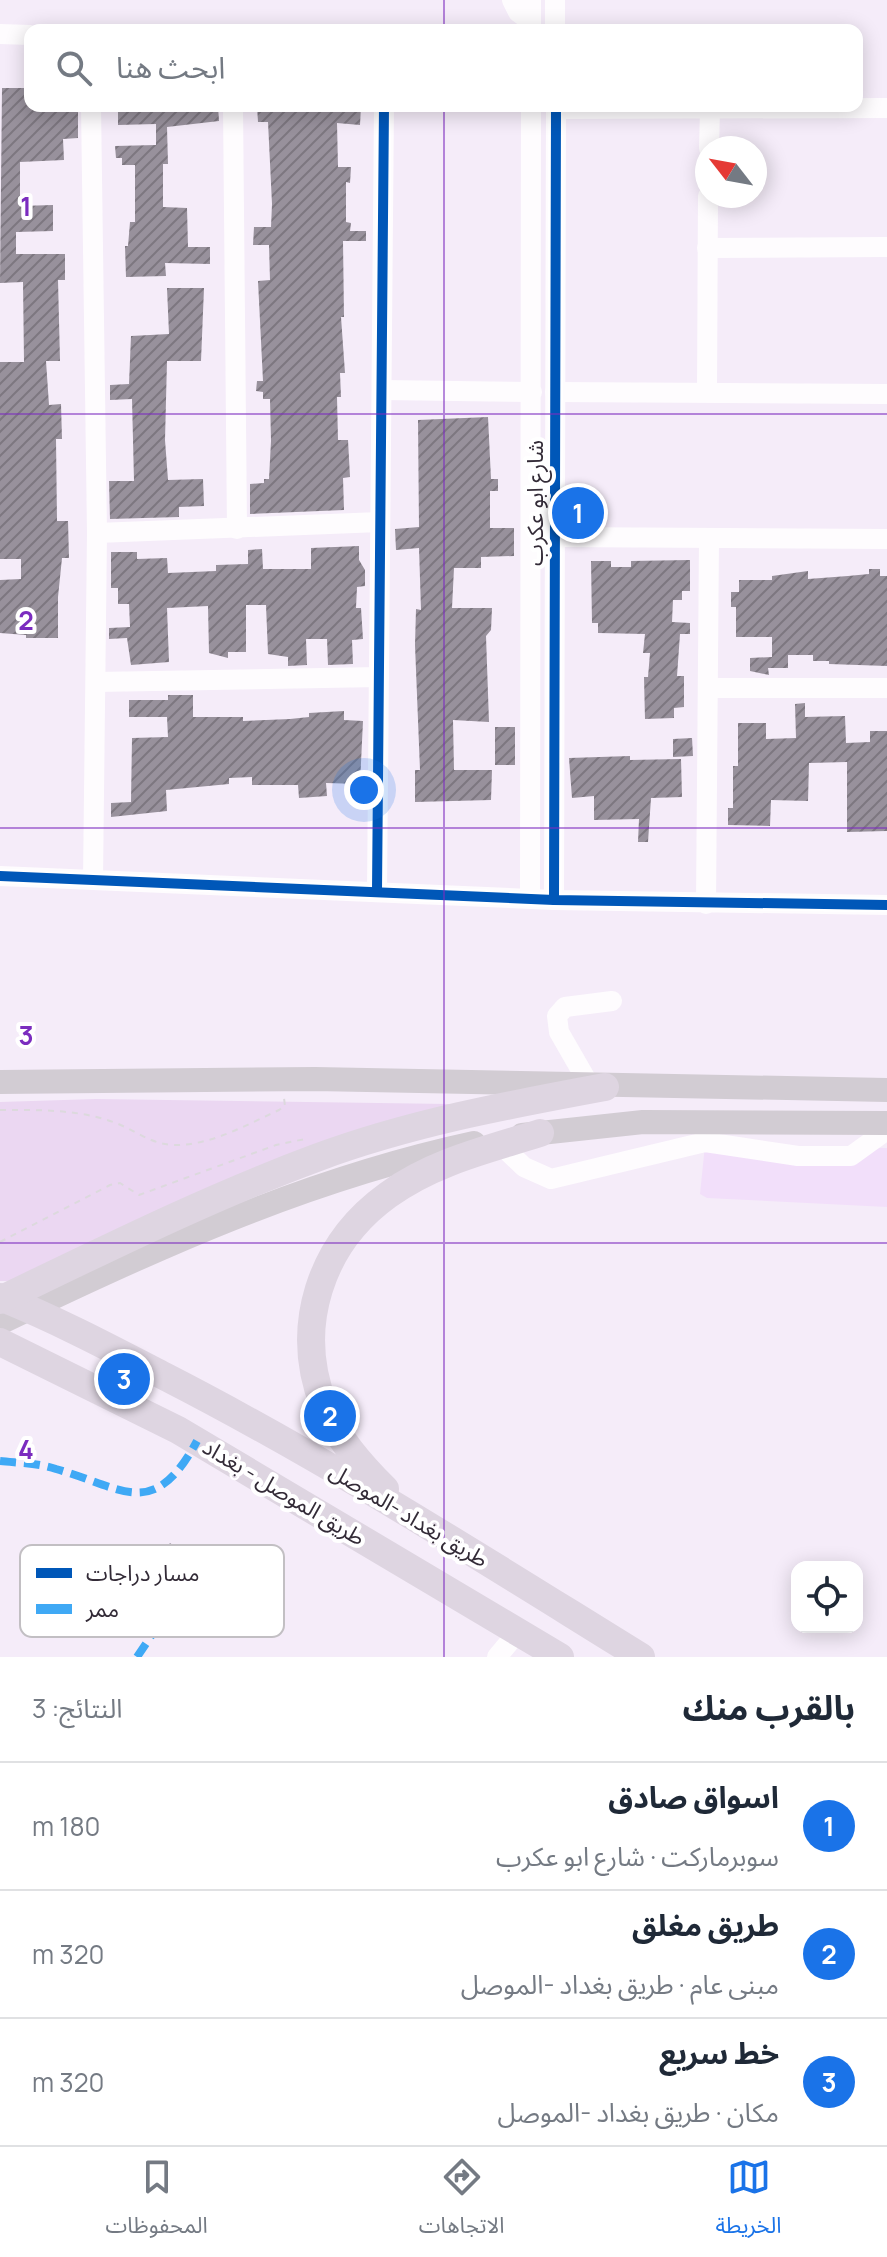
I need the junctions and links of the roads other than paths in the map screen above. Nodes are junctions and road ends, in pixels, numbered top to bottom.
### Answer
1 (512, 0) edge
2 (531, 0) edge
3 (555, 0) edge
4 (529, 24) edge
5 (531, 24) edge
6 (555, 24) edge
7 (0, 34) edge
8 (24, 35) edge
9 (863, 108) edge
10 (887, 108) edge
11 (91, 112) edge
12 (233, 112) edge
13 (384, 112) edge
14 (531, 112) edge
15 (556, 112) edge
16 (710, 112) edge
17 (709, 136) edge
18 (708, 208) edge
19 (887, 247) edge
20 (707, 248) junction
21 (531, 249) junction
22 (556, 249) junction
23 (382, 390) junction
24 (532, 392) junction
25 (555, 392) junction
26 (707, 392) junction
27 (887, 394) edge
28 (380, 522) junction
29 (237, 529) junction
30 (97, 533) junction
31 (555, 537) junction
32 (709, 539) junction
33 (887, 539) edge
34 (379, 677) junction
35 (96, 682) junction
36 (711, 688) junction
37 (887, 688) edge
38 (0, 876) edge
39 (93, 880) junction
40 (377, 891) junction
41 (530, 898) junction
42 (554, 900) junction
43 (706, 904) junction
44 (887, 905) edge
45 (612, 1001) dead end
46 (0, 1082) edge
47 (598, 1086) junction
48 (887, 1090) edge
49 (887, 1123) edge
50 (887, 1130) edge
51 (540, 1133) junction
52 (501, 1145) junction
53 (75, 1275) junction
54 (0, 1298) edge
55 (0, 1323) edge
56 (0, 1342) edge
57 (404, 1510) junction
58 (517, 1633) junction
59 (497, 1657) edge
60 (560, 1657) edge
61 (641, 1657) edge

1 - 4 street
2 - 5 street
3 - 6 street
7 - 8 street
9 - 10 street
11 - 30 street
12 - 29 street
13 - 23 street
14 - 21 street
15 - 22 street, شارع ابو عكرب
16 - 17 street
18 - 20 street
19 - 20 street
20 - 26 street
21 - 22 street
21 - 24 street
22 - 25 street, شارع ابو عكرب
23 - 24 street
23 - 28 street
24 - 41 street
25 - 26 street
25 - 31 street, شارع ابو عكرب
26 - 27 street
28 - 29 street
28 - 34 street
29 - 30 street
30 - 35 street
31 - 32 street
31 - 42 street, شارع ابو عكرب
32 - 33 street
32 - 36 street
34 - 35 street
34 - 40 street
35 - 39 street
36 - 37 street
36 - 43 street
38 - 39 street
39 - 40 street
40 - 41 street
41 - 42 street
42 - 43 street
43 - 44 street
45 - 47 street
46 - 47 main road
47 - 48 main road
47 - 53 highway
49 - 51 main road
50 - 52 street
51 - 52 highway
51 - 53 main road
52 - 57 highway
53 - 54 highway
53 - 55 main road
54 - 57 highway, طريق بغداد -الموصل
56 - 58 highway, طريق الموصل - بغداد
57 - 61 highway, طريق بغداد -الموصل
58 - 59 street
58 - 60 highway, طريق الموصل - بغداد

